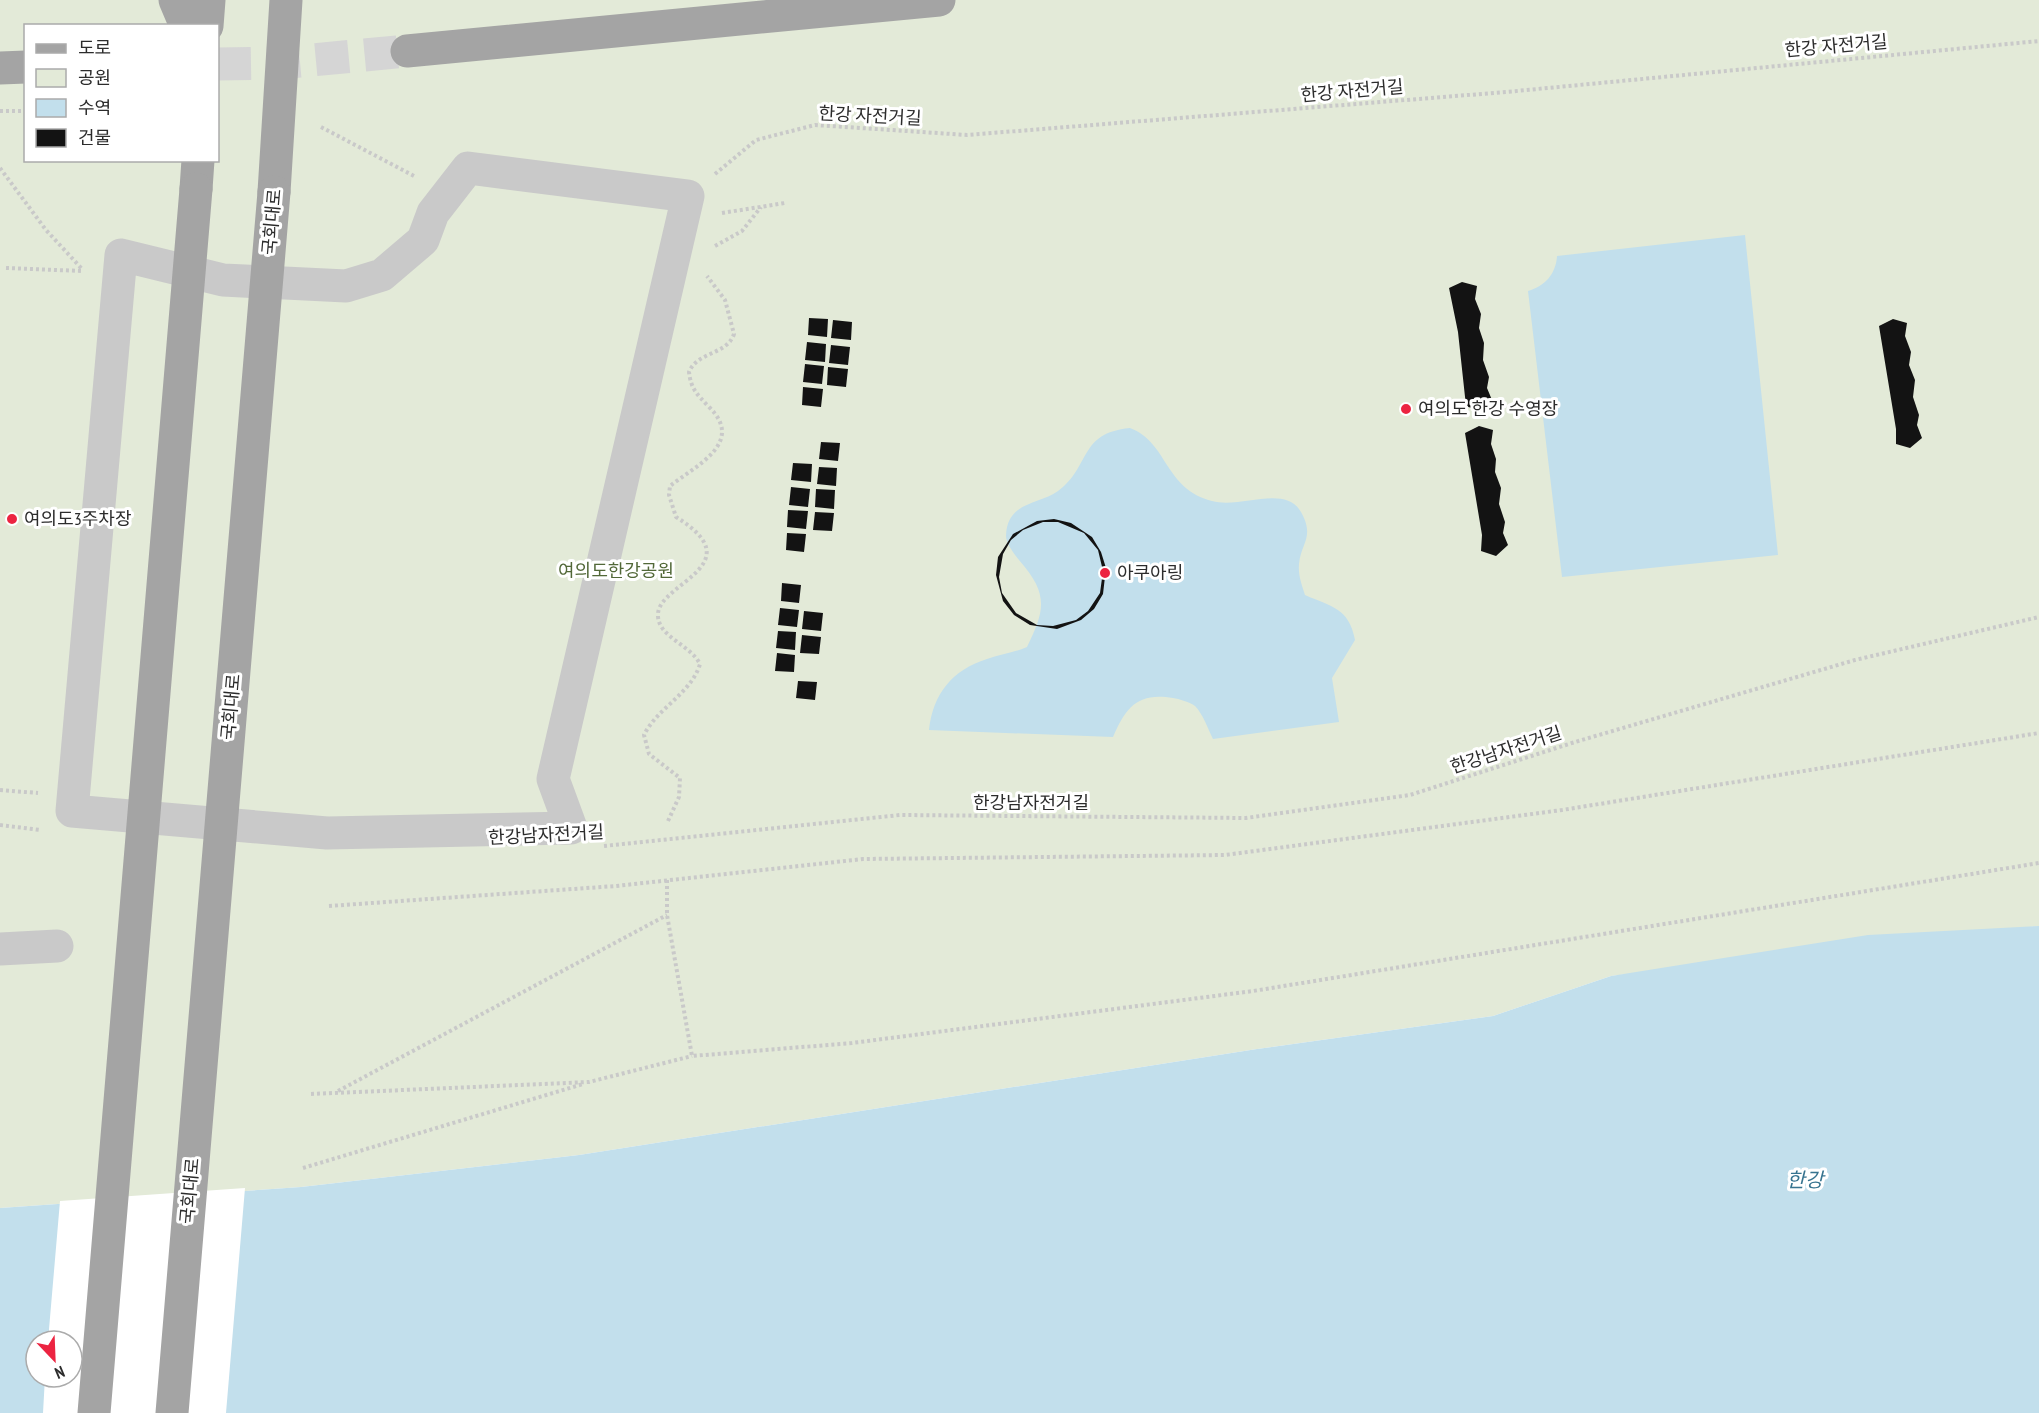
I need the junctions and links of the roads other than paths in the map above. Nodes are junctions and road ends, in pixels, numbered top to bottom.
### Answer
1 (175, 0) edge
2 (209, 0) edge
3 (286, 0) edge
4 (309, 0) edge
5 (939, 0) edge
6 (185, 24) edge
7 (207, 24) edge
8 (283, 43) junction
9 (407, 51) tunnel mouth
10 (0, 68) edge
11 (24, 68) edge
12 (197, 175) edge
13 (117, 296) joint
14 (57, 946) dead end
15 (0, 949) edge
16 (94, 1413) edge
17 (172, 1413) edge

1 - 6 main road
2 - 7 main road
3 - 8 main road, 국회대로
4 - 8 main road
5 - 9 main road
8 - 17 main road, 국회대로, bridge
10 - 11 main road
12 - 16 main road, bridge
13 - 13 street
14 - 15 street

